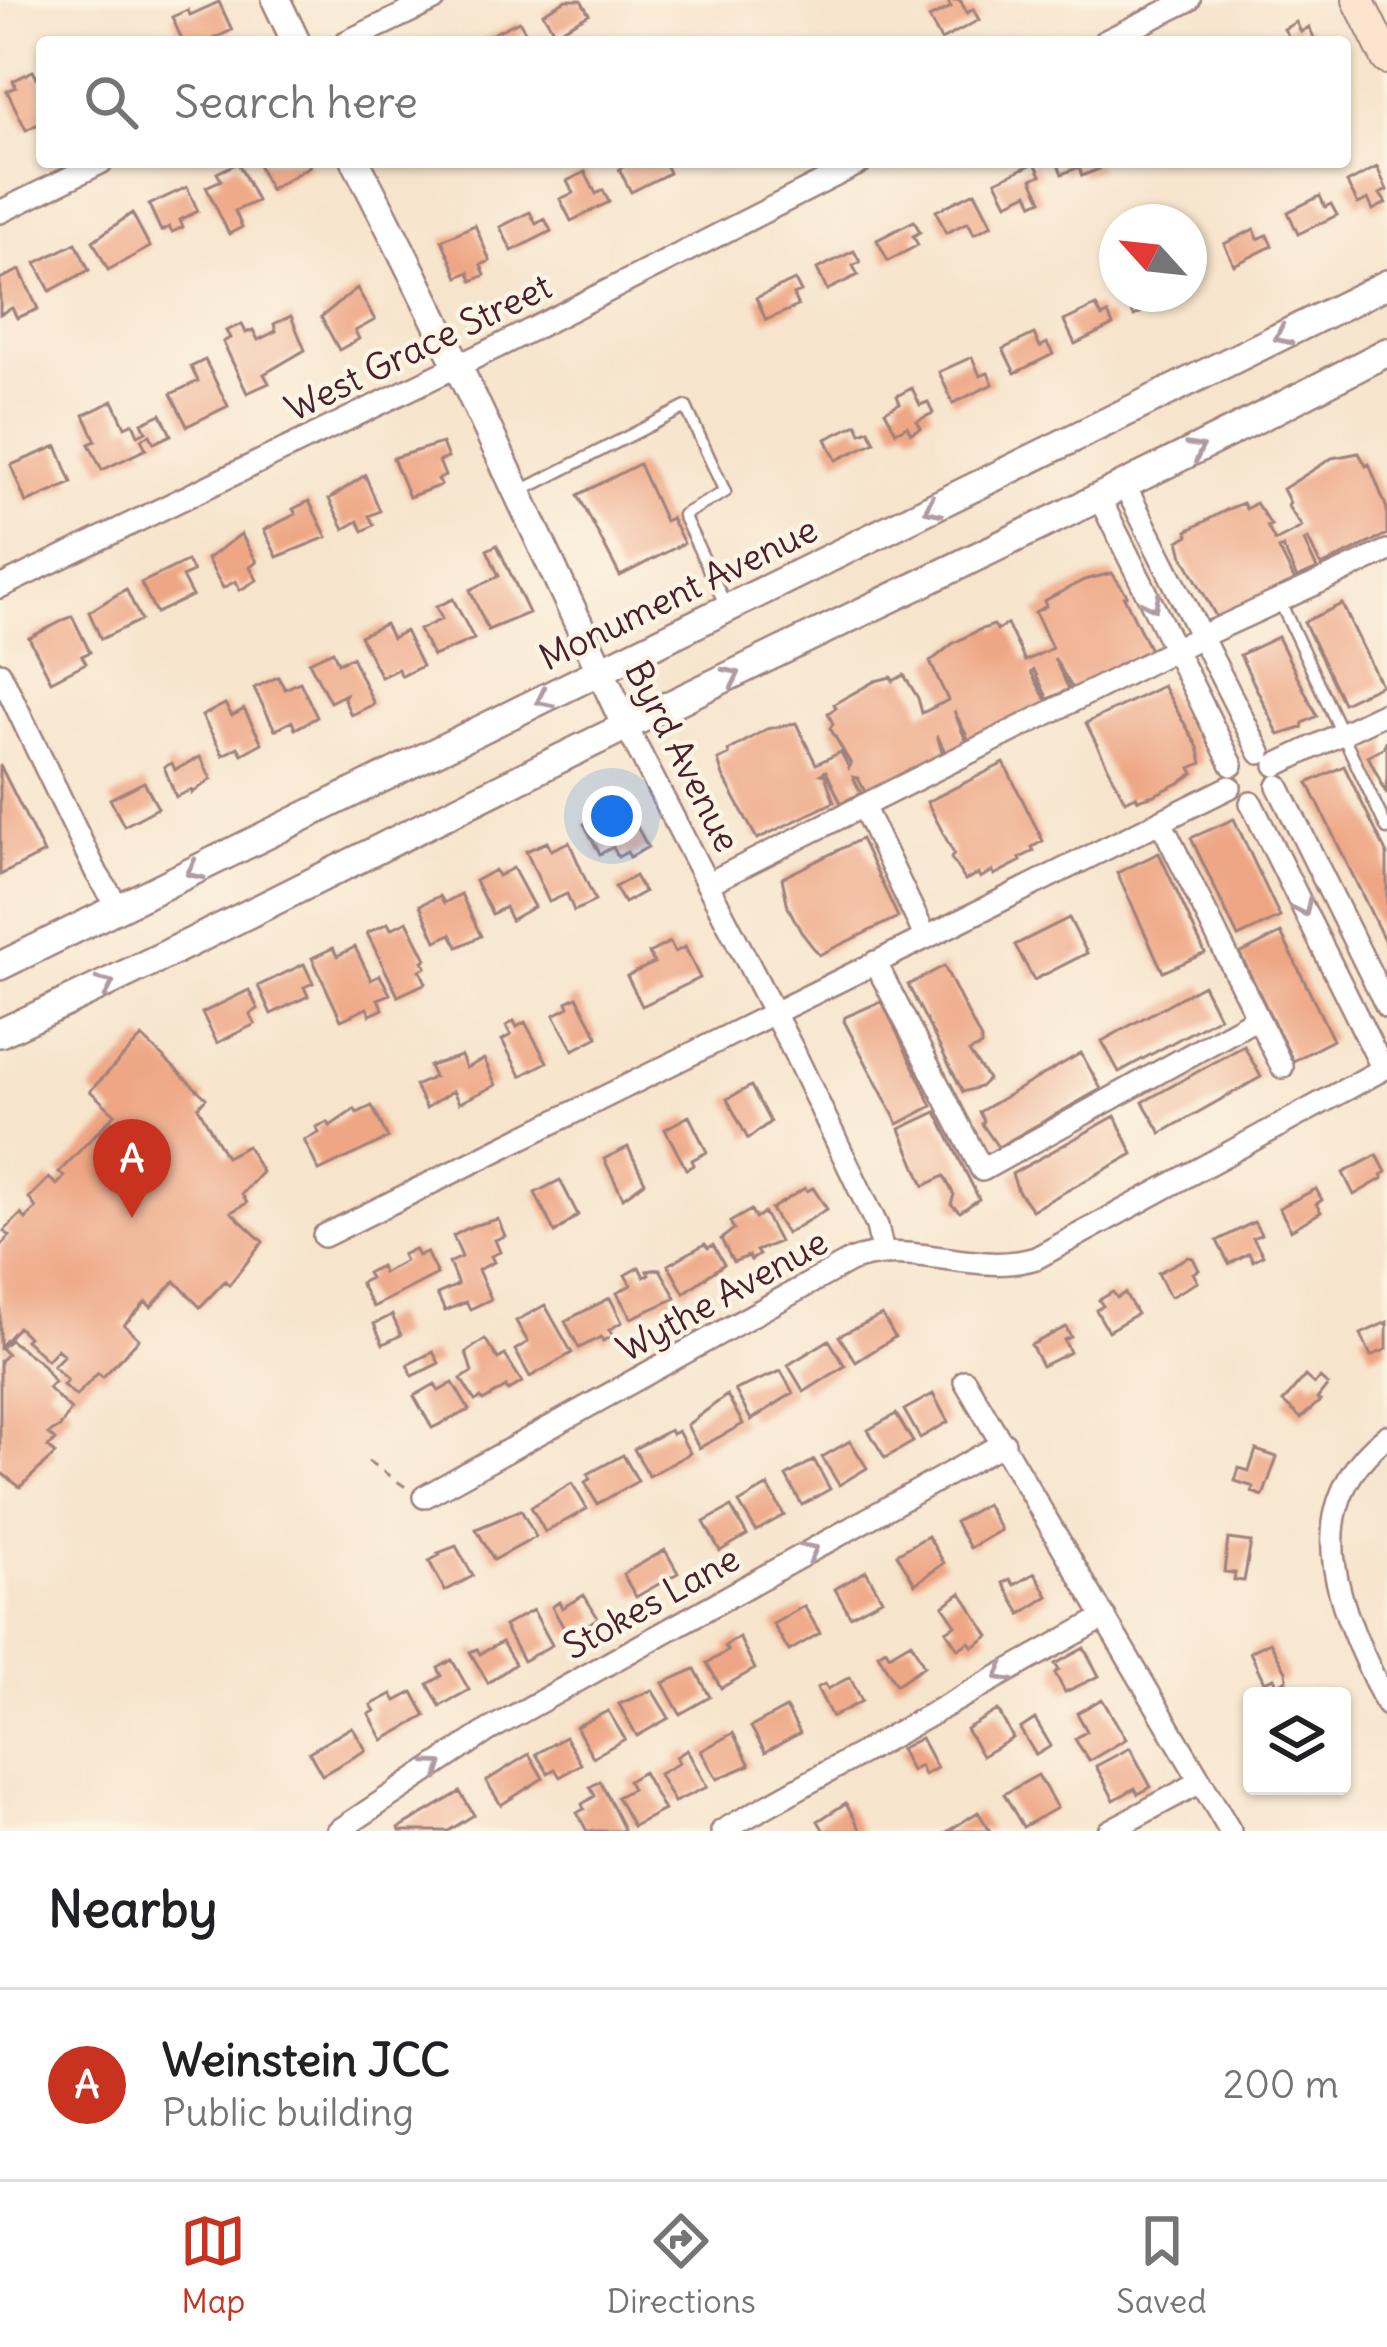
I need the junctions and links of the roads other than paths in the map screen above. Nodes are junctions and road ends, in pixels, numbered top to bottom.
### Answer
1 (276, 0) edge
2 (434, 0) edge
3 (1189, 0) edge
4 (1358, 0) edge
5 (293, 36) edge
6 (359, 36) edge
7 (1116, 36) edge
8 (1387, 59) edge
9 (90, 168) edge
10 (359, 168) edge
11 (850, 168) edge
12 (0, 212) edge
13 (1387, 284) edge
14 (1387, 352) edge
15 (457, 364) junction
16 (1113, 492) junction
17 (517, 493) junction
18 (1387, 551) edge
19 (0, 586) edge
20 (1279, 600) junction
21 (728, 608) junction
22 (1202, 636) junction
23 (1175, 649) junction
24 (600, 671) junction
25 (0, 673) edge
26 (1387, 712) edge
27 (626, 726) junction
28 (1342, 734) junction
29 (1271, 768) junction
30 (1231, 776) junction
31 (1251, 803) junction
32 (863, 806) junction
33 (1161, 822) junction
34 (1387, 829) edge
35 (707, 884) junction
36 (119, 908) junction
37 (926, 938) junction
38 (875, 962) junction
39 (0, 966) edge
40 (1387, 1006) edge
41 (771, 1012) junction
42 (1257, 1018) junction
43 (0, 1034) edge
44 (1282, 1066) dead end
45 (1385, 1068) edge
46 (324, 1236) dead end
47 (883, 1253) junction
48 (964, 1381) dead end
49 (1387, 1436) edge
50 (1004, 1443) junction
51 (424, 1497) road end
52 (1106, 1617) junction
53 (1387, 1705) edge
54 (1200, 1782) junction
55 (338, 1831) edge
56 (722, 1831) edge
57 (1109, 1831) edge
58 (1230, 1831) edge

1 - 5 street
2 - 6 street
3 - 7 street
4 - 8 main road
9 - 12 street
10 - 15 street, Byrd Avenue
11 - 15 street, West Grace Street
13 -> 21 street, Monument Avenue
16 -> 14 street
15 - 17 street, Byrd Avenue
15 - 19 street, West Grace Street
16 - 22 street
16 -> 23 street
27 -> 16 street
17 - 21 lane
17 - 24 street, Byrd Avenue
18 - 20 street
20 - 22 street
20 - 28 lane
21 - 24 street, Monument Avenue
22 - 23 street
22 - 29 street
23 - 30 street
23 - 32 street
24 - 27 street, Byrd Avenue
24 -> 36 street, Monument Avenue
25 - 36 street
26 - 28 street
27 - 35 street, Byrd Avenue
43 -> 27 street
28 - 29 street
28 - 34 lane
29 - 30 street
29 - 31 street
29 - 40 street
30 - 31 street
30 - 33 street
31 -> 45 street
32 - 35 street
32 - 37 street
33 - 37 street
33 - 42 street
35 - 41 street, Byrd Avenue
36 - 39 street, Monument Avenue
37 - 38 street
38 - 41 street
38 - 42 street
41 - 46 street
41 - 47 street, Byrd Avenue
42 - 44 street
45 - 47 street, Wythe Avenue
47 - 51 street, Wythe Avenue
48 - 50 street
49 - 53 street
50 - 52 street
55 -> 50 street, Stokes Lane
52 - 54 street
52 -> 56 street
54 - 57 street
54 - 58 street

